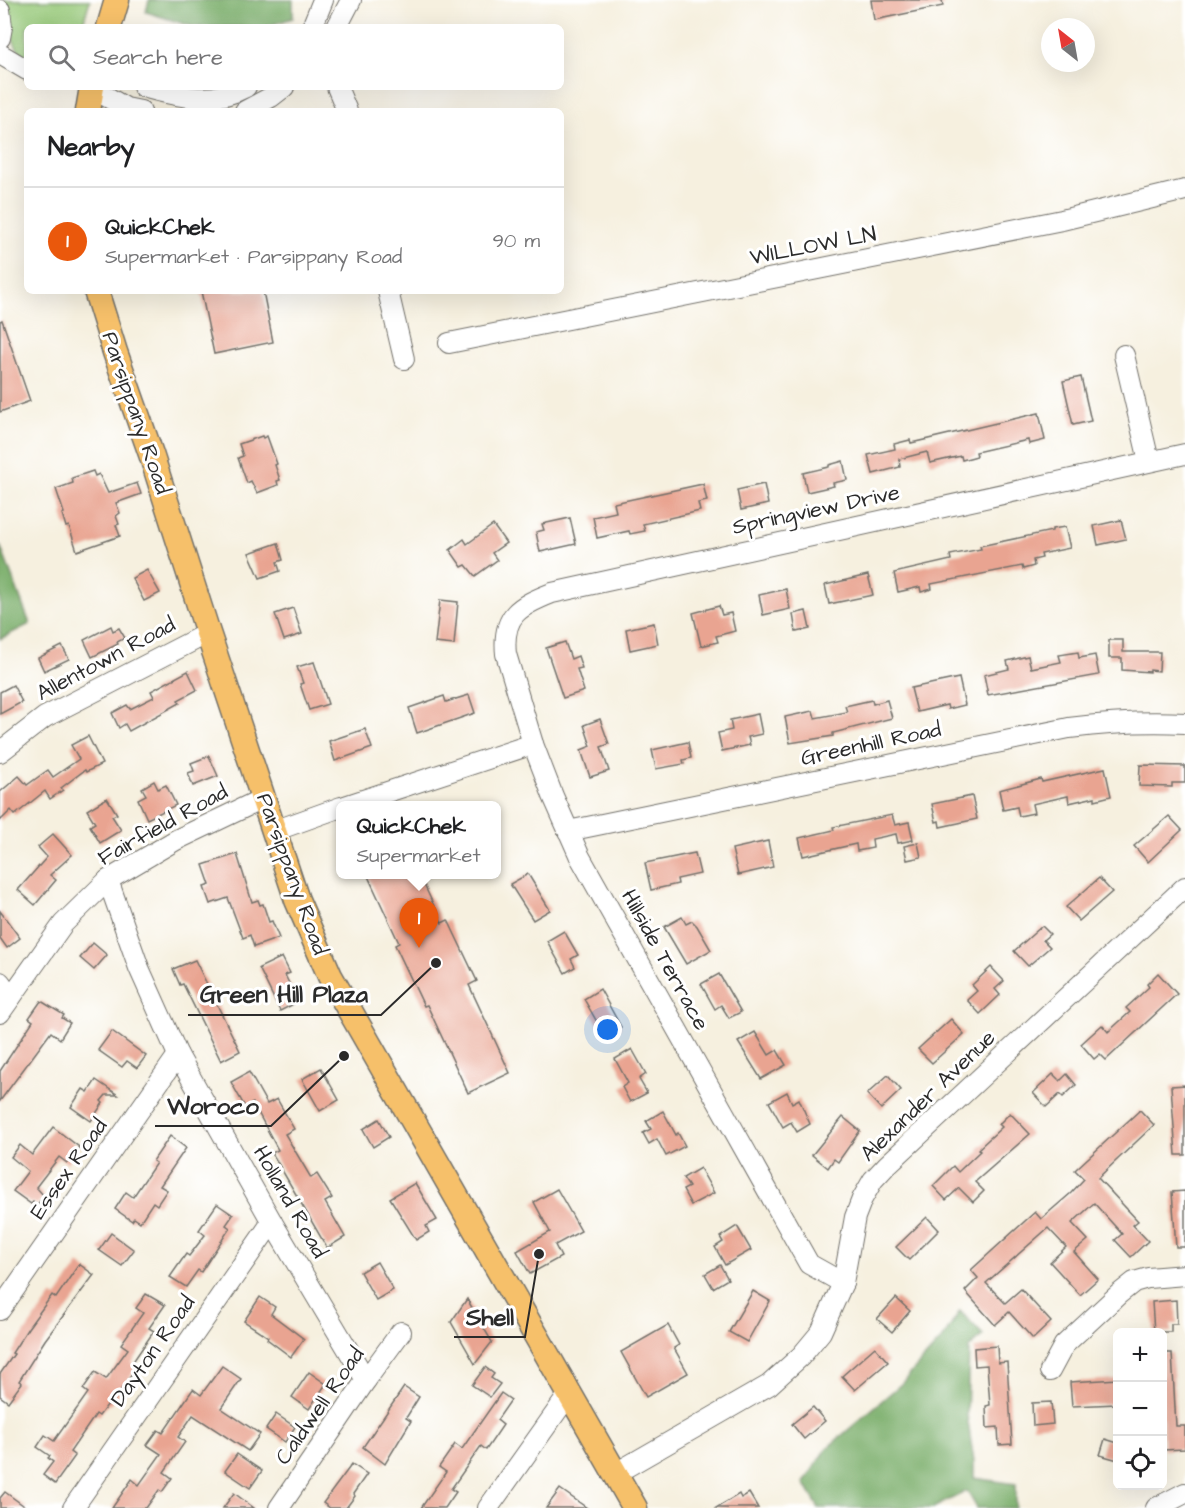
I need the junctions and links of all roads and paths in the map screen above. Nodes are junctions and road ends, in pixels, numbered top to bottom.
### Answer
1 (117, 0) edge
2 (323, 0) edge
3 (351, 0) edge
4 (0, 10) edge
5 (110, 24) edge
6 (313, 24) edge
7 (339, 24) edge
8 (0, 38) edge
9 (0, 54) edge
10 (24, 68) edge
11 (153, 90) edge
12 (237, 90) edge
13 (280, 90) edge
14 (338, 90) edge
15 (94, 92) edge
16 (126, 108) edge
17 (251, 108) edge
18 (346, 108) edge
19 (1185, 190) edge
20 (97, 294) edge
21 (389, 294) edge
22 (449, 343) dead end
23 (1124, 356) dead end
24 (404, 359) dead end
25 (1185, 454) edge
26 (1149, 461) junction
27 (507, 629) joint
28 (208, 633) junction
29 (1185, 723) edge
30 (533, 744) junction
31 (0, 752) edge
32 (264, 798) junction
33 (358, 801) edge
34 (336, 809) edge
35 (274, 831) junction
36 (568, 831) junction
37 (108, 880) junction
38 (1185, 887) edge
39 (4, 997) edge
40 (177, 1055) junction
41 (272, 1222) junction
42 (1185, 1275) edge
43 (843, 1282) junction
44 (0, 1310) edge
45 (401, 1332) dead end
46 (1050, 1371) dead end
47 (366, 1380) junction
48 (569, 1394) junction
49 (616, 1473) junction
50 (1185, 1492) edge
51 (73, 1508) edge
52 (279, 1508) edge
53 (488, 1508) edge
54 (635, 1508) edge
55 (1156, 1508) edge

1 - 5 main road
2 - 6 street
3 - 7 street
4 - 8 street
9 - 10 street
11 - 12 street
13 - 17 street
14 - 18 street
15 - 16 street
19 - 22 street, WILLOW LN
20 - 28 main road, Parsippany Road
21 - 24 street
23 - 26 street
25 - 26 street
26 - 27 street, Springview Drive
27 - 30 street, Hillside Terrace
28 - 31 street, Allentown Road
28 - 32 main road, Parsippany Road
29 - 36 street, Greenhill Road
30 - 33 street
30 - 36 street, Hillside Terrace
32 - 35 main road, Parsippany Road
32 - 37 street, Fairfield Road
34 - 35 street
35 - 48 main road, Parsippany Road
36 - 43 street, Hillside Terrace
37 - 39 street, Fairfield Road
37 - 40 street, Holland Road
38 - 43 street, Alexander Avenue
40 - 41 street, Holland Road
40 - 44 street, Essex Road
41 - 47 street, Holland Road
41 - 51 street, Dayton Road
42 - 46 street
43 - 49 street, Alexander Avenue
45 - 47 street, Caldwell Road
47 - 52 street, Caldwell Road
48 - 49 main road, Parsippany Road
48 - 53 street
49 - 54 main road, Parsippany Road
50 - 55 street

